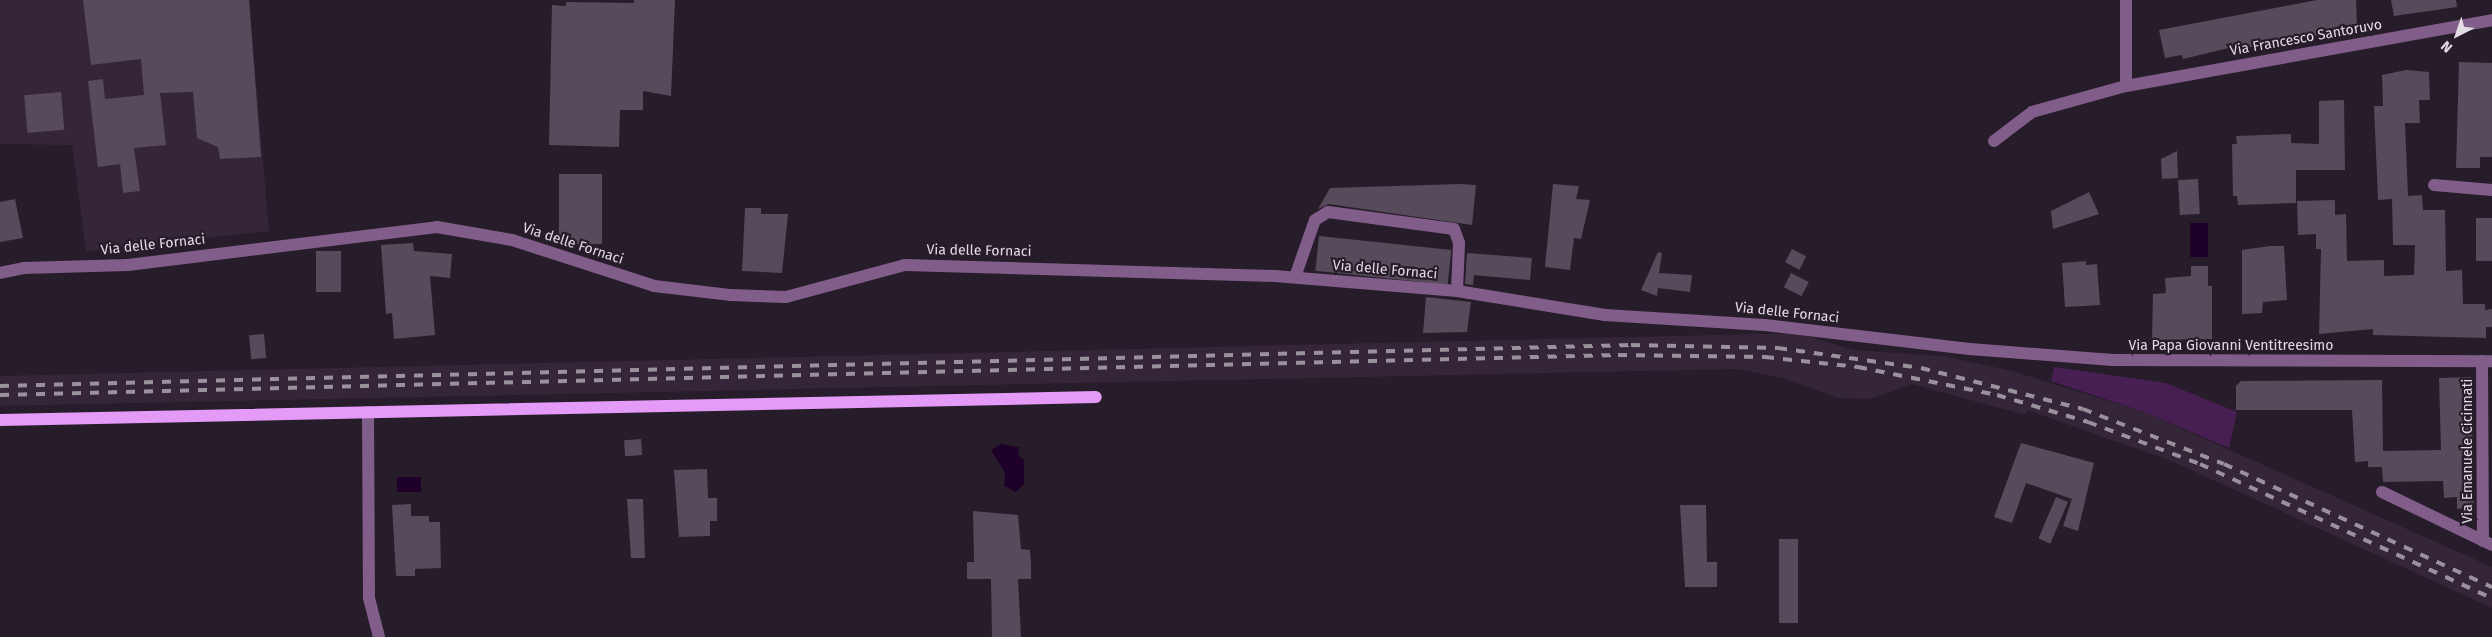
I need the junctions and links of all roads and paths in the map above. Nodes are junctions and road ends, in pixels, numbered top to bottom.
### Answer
1 (2126, 0) edge
2 (2492, 20) edge
3 (2126, 86) junction
4 (1994, 140) dead end
5 (2434, 185) dead end
6 (2492, 190) edge
7 (0, 273) edge
8 (1295, 277) junction
9 (1457, 291) junction
10 (1970, 349) joint
11 (2487, 361) edge
12 (1096, 397) dead end
13 (368, 412) junction
14 (0, 420) edge
15 (2382, 492) dead end
16 (2488, 543) edge
17 (379, 637) edge

1 - 3 street
2 - 3 street, Via Francesco Santoruvo
3 - 4 street, Via Francesco Santoruvo
5 - 6 street
7 - 8 street, Via delle Fornaci
8 - 9 street, Via delle Fornaci
8 - 9 street
9 - 10 street, Via delle Fornaci
10 - 11 street, Via Papa Giovanni Ventitreesimo
11 - 16 street, Via Emanuele Cicinnati
12 - 13 main road
13 - 14 main road
13 - 17 street
15 - 16 street, Via Emanuele Cicinnati

